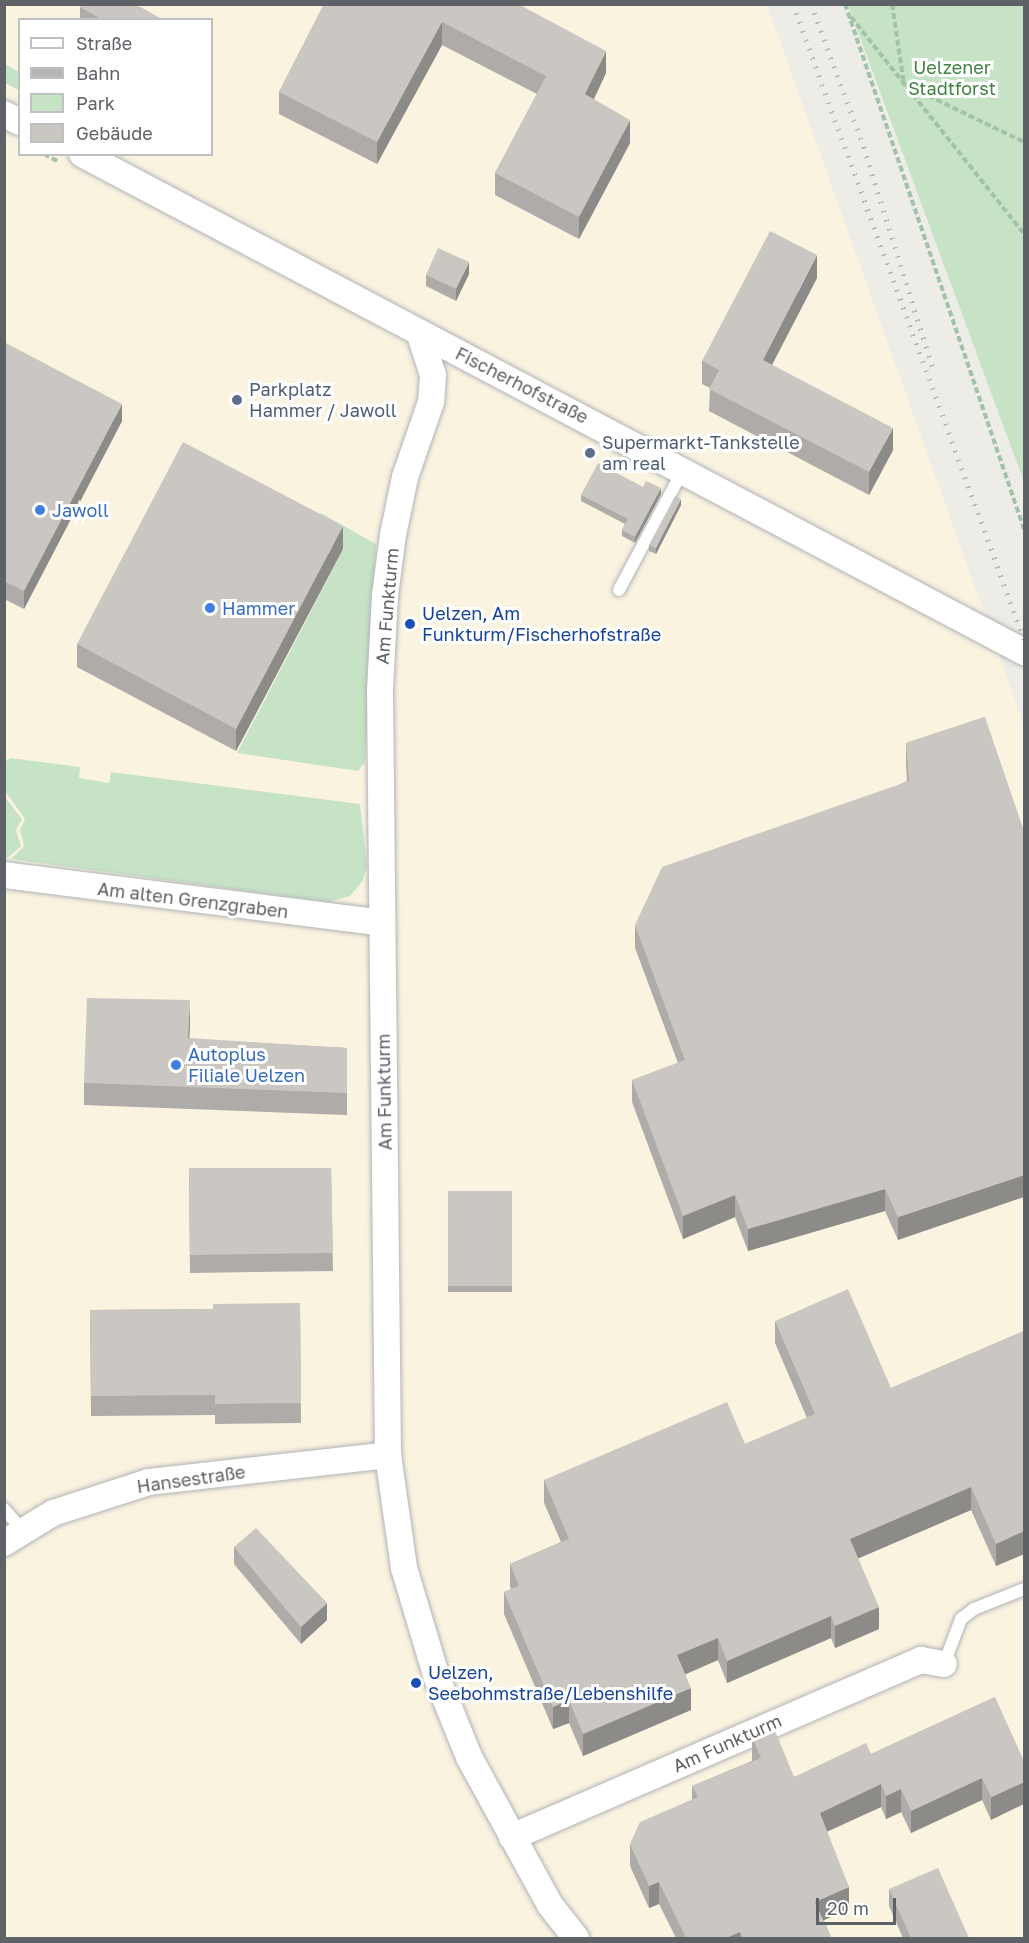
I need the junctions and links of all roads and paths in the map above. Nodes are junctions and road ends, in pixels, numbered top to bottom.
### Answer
1 (845, 4) edge
2 (892, 4) edge
3 (848, 14) junction
4 (904, 84) junction
5 (4, 114) edge
6 (18, 121) edge
7 (1024, 142) edge
8 (54, 156) edge
9 (74, 160) edge
10 (1024, 234) edge
11 (419, 332) junction
12 (683, 469) junction
13 (1024, 529) edge
14 (619, 590) dead end
15 (1024, 652) edge
16 (4, 875) edge
17 (382, 923) junction
18 (388, 1455) junction
19 (4, 1509) edge
20 (13, 1536) edge
21 (1024, 1589) edge
22 (944, 1664) joint
23 (512, 1837) junction
24 (576, 1938) edge

1 - 3 path
2 - 4 path
3 - 4 path
3 - 13 path
4 - 7 path
4 - 10 path
5 - 6 street
8 - 9 path
9 - 11 street, Fischerhofstraße
11 - 12 street, Fischerhofstraße
11 - 17 street, Am Funkturm
12 - 14 lane
12 - 15 street, Fischerhofstraße
16 - 17 street, Am alten Grenzgraben
17 - 18 street, Am Funkturm
18 - 20 street, Hansestraße
18 - 23 street, Am Funkturm
19 - 20 lane
21 - 22 lane
22 - 23 street, Am Funkturm
23 - 24 street, Am Funkturm

